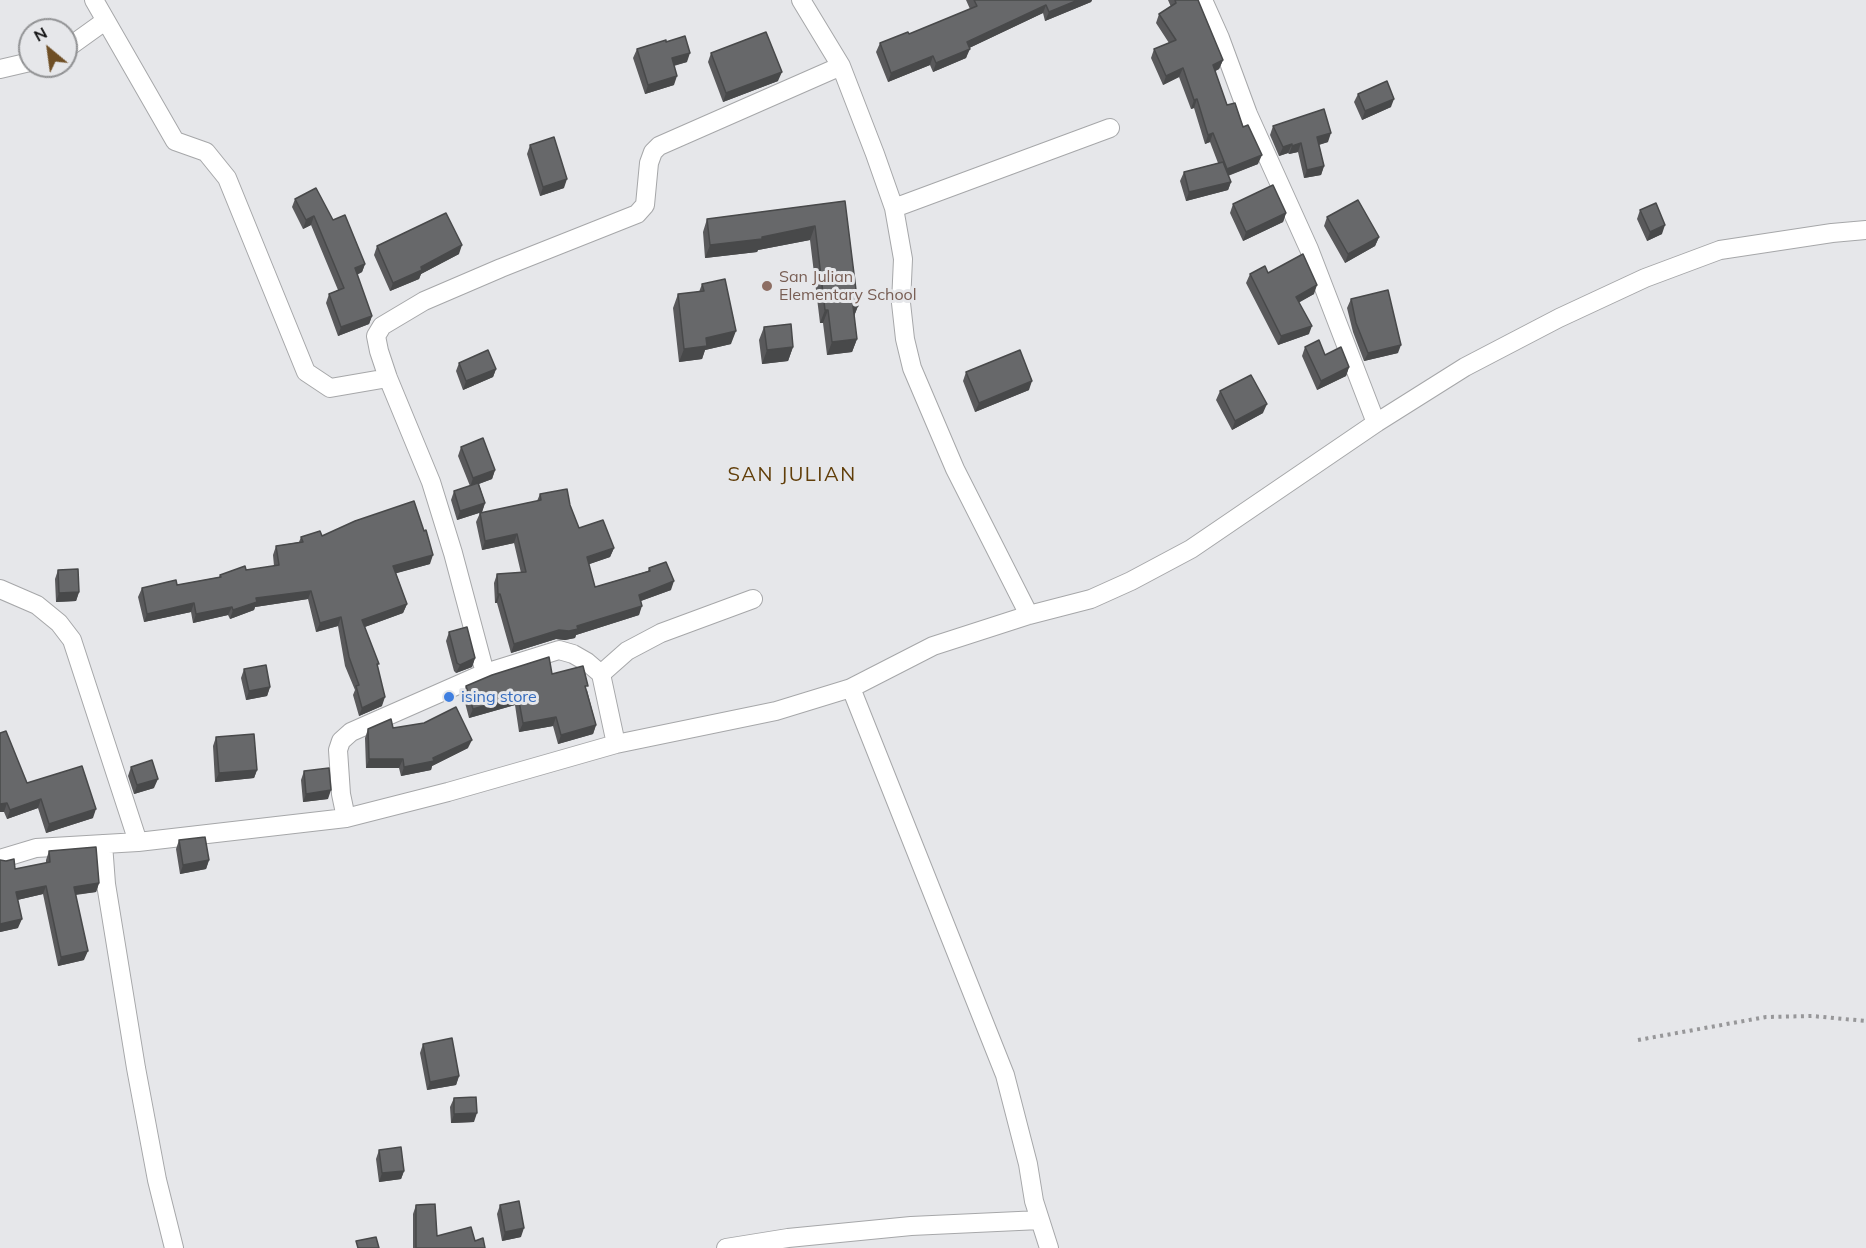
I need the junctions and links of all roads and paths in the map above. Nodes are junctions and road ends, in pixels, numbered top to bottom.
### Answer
1 (94, 0) edge
2 (801, 0) edge
3 (1203, 0) edge
4 (105, 21) junction
5 (78, 40) edge
6 (18, 65) edge
7 (841, 66) junction
8 (0, 69) edge
9 (1110, 128) dead end
10 (894, 208) junction
11 (1866, 230) edge
12 (388, 378) junction
13 (1376, 423) junction
14 (0, 589) edge
15 (753, 598) dead end
16 (1029, 615) junction
17 (485, 673) junction
18 (601, 674) junction
19 (851, 688) junction
20 (616, 744) junction
21 (346, 819) junction
22 (138, 842) junction
23 (104, 844) junction
24 (0, 859) edge
25 (1866, 1020) edge
26 (1638, 1040) dead end
27 (1040, 1220) junction
28 (174, 1248) edge
29 (726, 1248) edge
30 (1049, 1248) edge

1 - 4 street
2 - 7 street
3 - 13 street
4 - 5 street
4 - 12 street
6 - 8 street
7 - 10 street
7 - 12 street
9 - 10 street
10 - 16 street
11 - 13 street
12 - 17 street
13 - 16 street
14 - 22 street
15 - 18 street
16 - 19 street
17 - 18 street
17 - 21 street
18 - 20 street
19 - 20 street
19 - 27 street
20 - 21 street
21 - 22 street
22 - 23 street
23 - 24 street
23 - 28 street
25 - 26 path
27 - 29 street
27 - 30 street

